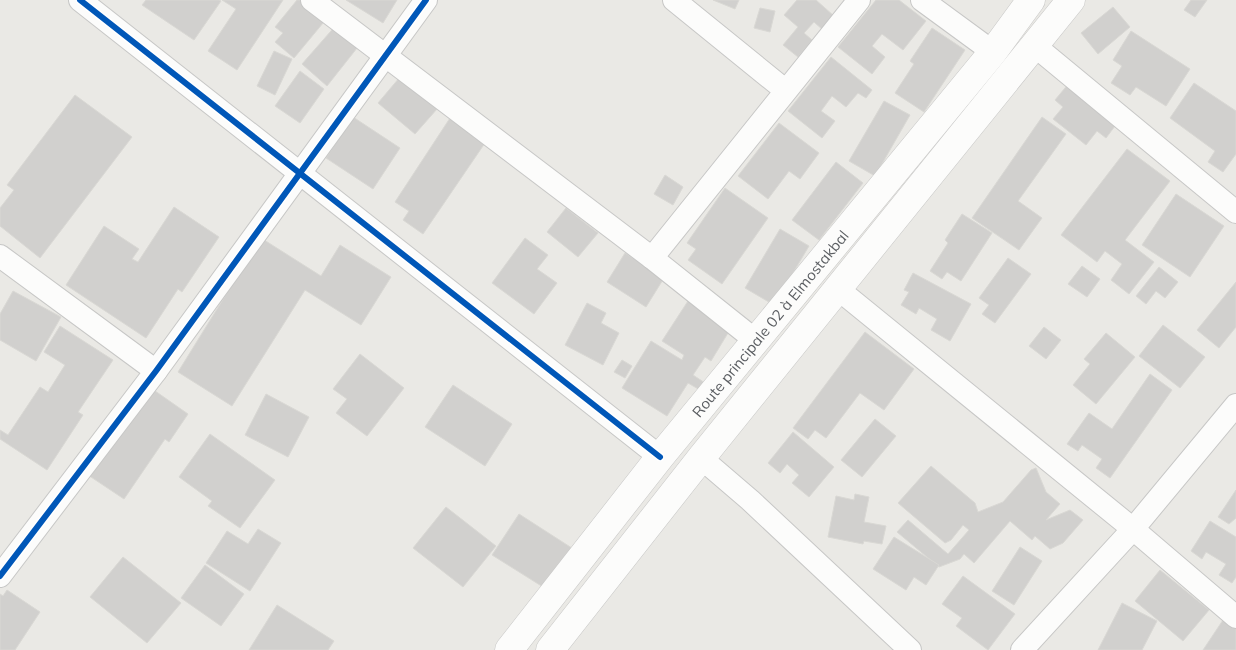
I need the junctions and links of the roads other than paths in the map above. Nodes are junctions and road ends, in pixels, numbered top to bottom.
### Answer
1 (312, 0) edge
2 (426, 0) edge
3 (674, 0) edge
4 (859, 0) edge
5 (922, 0) edge
6 (1032, 0) edge
7 (1071, 0) edge
8 (90, 3) edge
9 (1035, 46) junction
10 (993, 52) junction
11 (387, 55) junction
12 (785, 90) junction
13 (301, 172) junction
14 (1236, 212) edge
15 (0, 256) edge
16 (652, 258) junction
17 (838, 288) junction
18 (755, 340) junction
19 (156, 371) junction
20 (1236, 405) edge
21 (660, 456) junction
22 (701, 458) junction
23 (1133, 529) junction
24 (0, 576) edge
25 (1236, 617) edge
26 (509, 650) edge
27 (550, 650) edge
28 (910, 650) edge
29 (1022, 650) edge

1 - 11 street
2 - 11 street
3 - 12 street
4 - 12 street
5 - 10 street
6 - 10 main road, Route principale 02 à Elmostakbal
7 - 9 main road
8 - 13 street
9 - 14 street
9 - 17 main road
10 - 18 main road, Route principale 02 à Elmostakbal
11 - 13 street
11 - 16 street
12 - 16 street
13 - 19 street
13 - 21 street
15 - 19 street
16 - 18 street
17 - 22 main road
17 - 23 street
18 - 21 main road, Route principale 02 à Elmostakbal
19 - 24 street
20 - 23 street
21 - 26 main road, Route principale 02 à Elmostakbal
22 - 27 main road
22 - 28 street
23 - 25 street
23 - 29 street

